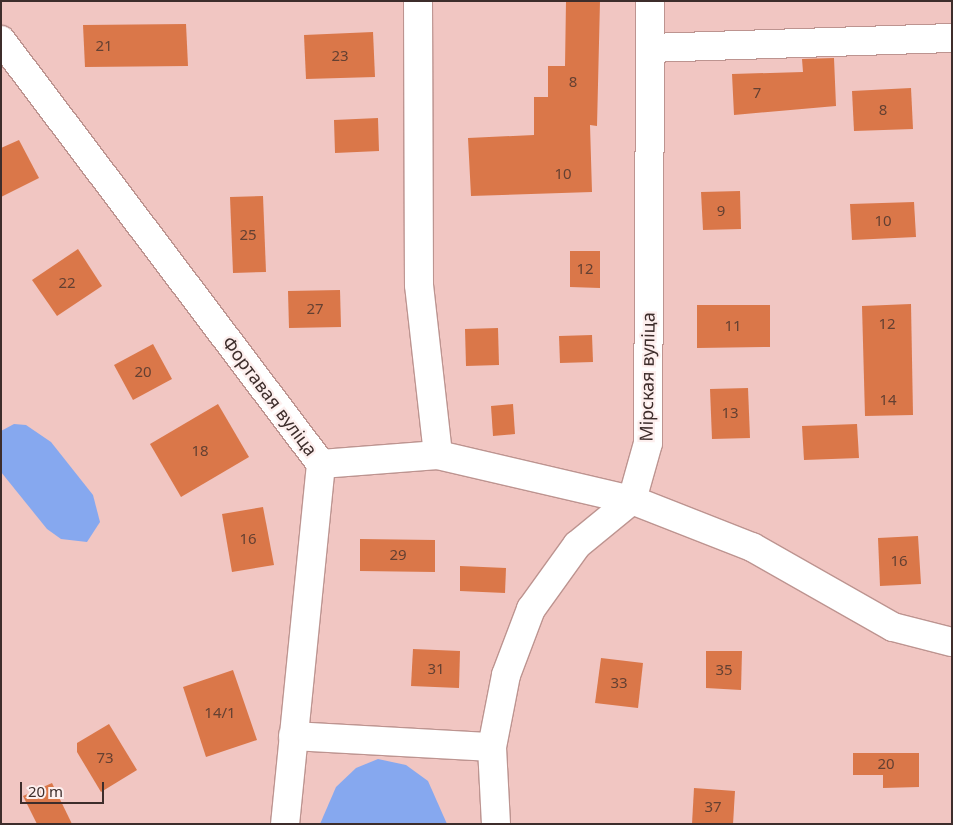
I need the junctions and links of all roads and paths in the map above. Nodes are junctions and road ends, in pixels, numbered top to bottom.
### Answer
1 (418, 1) edge
2 (650, 1) edge
3 (952, 38) edge
4 (1, 40) edge
5 (650, 48) junction
6 (438, 455) junction
7 (321, 464) junction
8 (632, 500) junction
9 (952, 642) edge
10 (293, 736) junction
11 (492, 747) junction
12 (285, 824) edge
13 (496, 824) edge

1 - 6 street
2 - 5 street, Мірская вуліца
3 - 5 street
4 - 7 street, Фортавая вуліца
5 - 8 street, Мірская вуліца
6 - 7 street
6 - 8 street
7 - 10 street, Фортавая вуліца
8 - 9 street
8 - 11 street
10 - 11 street
10 - 12 street, Фортавая вуліца
11 - 13 street

